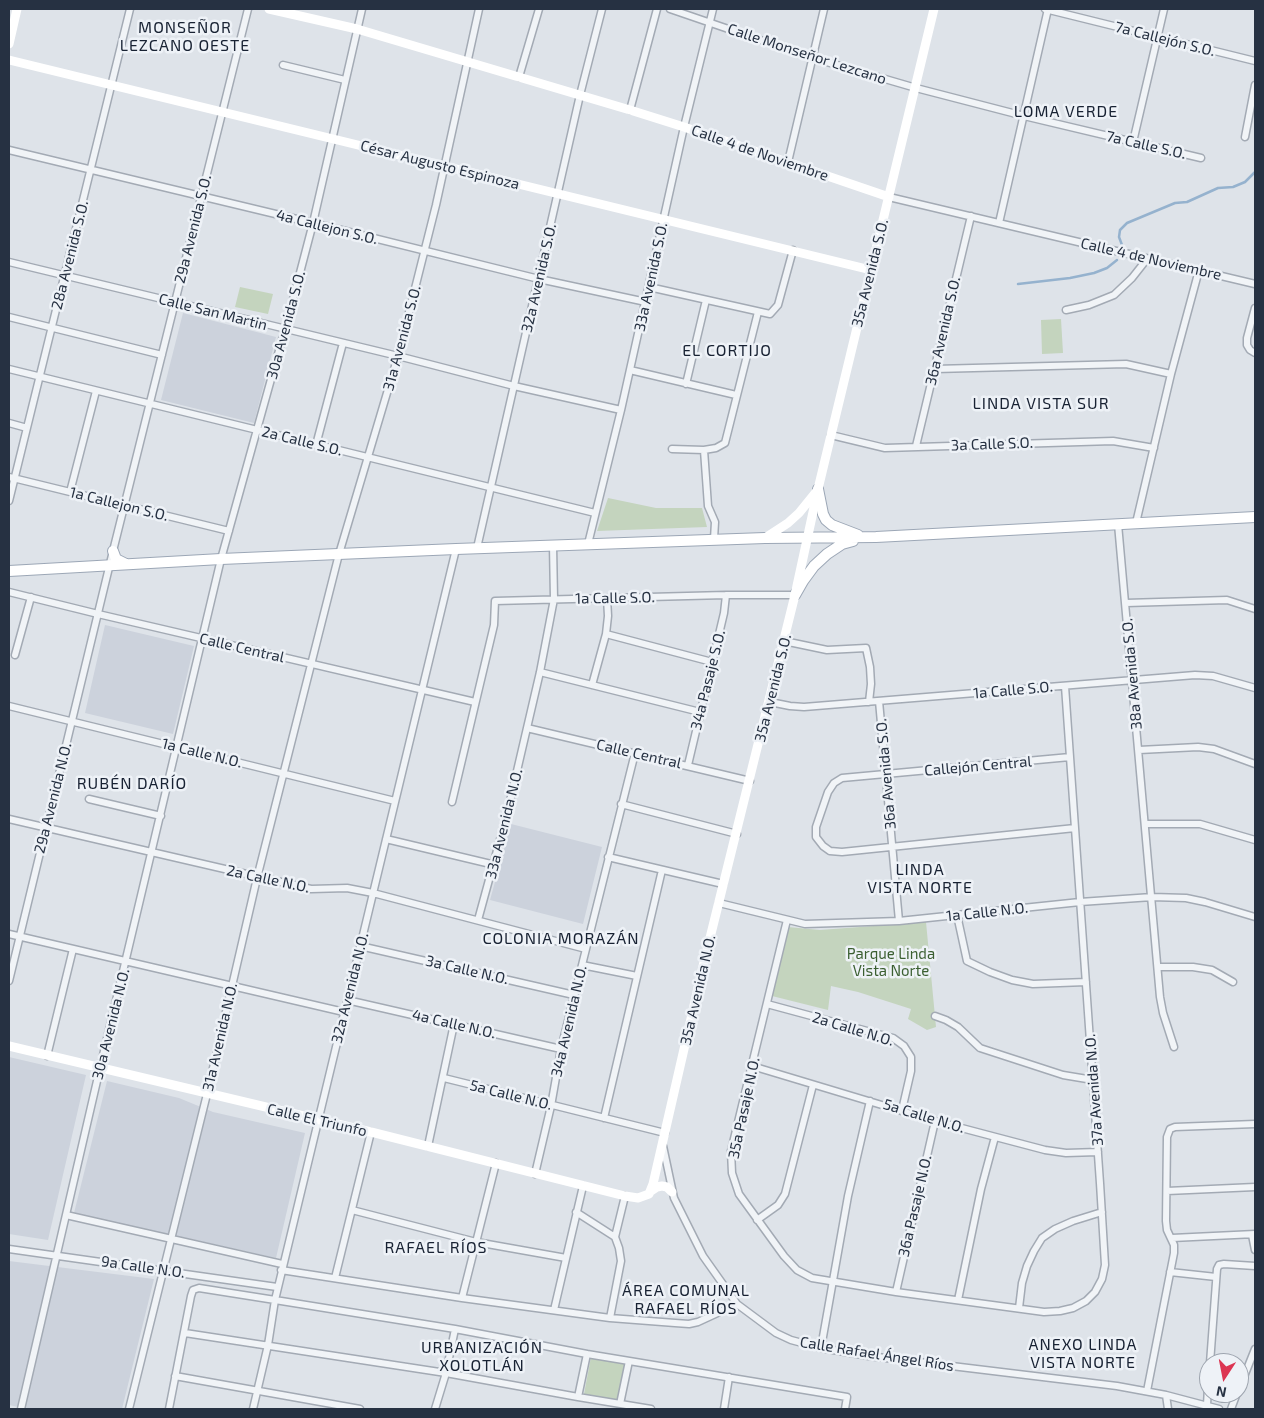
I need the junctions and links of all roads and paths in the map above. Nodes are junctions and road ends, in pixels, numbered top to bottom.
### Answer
1 (17, 9) edge
2 (130, 9) edge
3 (248, 9) edge
4 (269, 9) edge
5 (362, 9) edge
6 (479, 9) edge
7 (539, 9) edge
8 (602, 9) edge
9 (657, 9) edge
10 (670, 9) edge
11 (713, 9) edge
12 (824, 9) edge
13 (934, 9) edge
14 (1047, 9) edge
15 (1164, 9) edge
16 (709, 22) junction
17 (357, 29) junction
18 (1158, 37) junction
19 (9, 44) edge
20 (813, 58) junction
21 (9, 60) edge
22 (1255, 61) edge
23 (468, 62) junction
24 (283, 65) dead end
25 (519, 77) junction
26 (346, 80) junction
27 (112, 85) junction
28 (1255, 85) edge
29 (916, 88) junction
30 (580, 95) junction
31 (630, 110) junction
32 (222, 112) junction
33 (1024, 116) junction
34 (684, 126) junction
35 (1245, 137) dead end
36 (333, 138) junction
37 (1133, 142) junction
38 (9, 150) edge
39 (1201, 158) dead end
40 (788, 162) junction
41 (444, 166) junction
42 (91, 170) junction
43 (557, 194) junction
44 (201, 196) junction
45 (889, 197) junction
46 (971, 216) junction
47 (664, 218) junction
48 (313, 223) junction
49 (999, 223) junction
50 (793, 250) junction
51 (425, 251) junction
52 (1147, 259) junction
53 (9, 262) edge
54 (871, 270) junction
55 (1200, 270) junction
56 (64, 276) junction
57 (539, 279) junction
58 (1255, 284) edge
59 (649, 287) junction
60 (706, 300) junction
61 (175, 302) junction
62 (646, 302) junction
63 (1255, 308) edge
64 (1066, 310) dead end
65 (758, 312) junction
66 (9, 317) edge
67 (52, 327) junction
68 (285, 329) junction
69 (343, 343) junction
70 (1253, 352) edge
71 (162, 354) junction
72 (398, 356) junction
73 (9, 369) edge
74 (935, 369) junction
75 (630, 370) junction
76 (1171, 374) junction
77 (39, 377) junction
78 (686, 384) junction
79 (514, 386) junction
80 (96, 391) junction
81 (736, 395) junction
82 (150, 404) junction
83 (621, 410) junction
84 (9, 423) edge
85 (27, 428) junction
86 (257, 430) junction
87 (831, 435) junction
88 (316, 445) junction
89 (916, 446) junction
90 (1154, 448) junction
91 (672, 450) dead end
92 (704, 450) junction
93 (367, 457) junction
94 (12, 478) edge
95 (490, 488) junction
96 (818, 490) junction
97 (70, 492) junction
98 (9, 500) edge
99 (124, 506) junction
100 (595, 513) junction
101 (1255, 517) edge
102 (1136, 523) junction
103 (1118, 524) junction
104 (229, 531) junction
105 (765, 538) junction
106 (807, 538) junction
107 (864, 538) junction
108 (714, 539) junction
109 (588, 544) junction
110 (553, 545) junction
111 (477, 548) junction
112 (456, 549) junction
113 (113, 551) junction
114 (339, 554) junction
115 (221, 559) junction
116 (127, 564) junction
117 (110, 565) junction
118 (9, 571) edge
119 (9, 592) edge
120 (726, 595) junction
121 (796, 595) junction
122 (31, 597) junction
123 (607, 598) junction
124 (554, 599) junction
125 (1126, 604) junction
126 (1255, 608) edge
127 (98, 614) junction
128 (606, 634) junction
129 (203, 639) junction
130 (784, 641) junction
131 (15, 655) dead end
132 (712, 662) junction
133 (311, 664) junction
134 (540, 672) junction
135 (1132, 680) junction
136 (592, 685) junction
137 (1065, 686) junction
138 (1255, 688) edge
139 (422, 690) junction
140 (879, 701) junction
141 (475, 702) junction
142 (770, 702) junction
143 (869, 702) junction
144 (9, 706) edge
145 (700, 712) junction
146 (72, 721) junction
147 (527, 728) junction
148 (177, 747) junction
149 (1139, 750) junction
150 (635, 753) junction
151 (1070, 757) junction
152 (1255, 764) edge
153 (688, 765) junction
154 (283, 773) junction
155 (886, 774) junction
156 (750, 781) junction
157 (89, 799) dead end
158 (395, 800) junction
159 (452, 802) dead end
160 (621, 804) junction
161 (161, 816) junction
162 (9, 819) edge
163 (1146, 824) junction
164 (46, 828) junction
165 (1075, 828) junction
166 (737, 834) junction
167 (386, 839) junction
168 (1255, 840) edge
169 (893, 847) junction
170 (152, 853) junction
171 (608, 857) junction
172 (494, 865) junction
173 (662, 870) junction
174 (257, 878) junction
175 (724, 884) junction
176 (373, 893) junction
177 (1152, 897) junction
178 (1080, 902) junction
179 (719, 903) junction
180 (957, 915) junction
181 (1255, 917) edge
182 (478, 920) junction
183 (787, 920) junction
184 (899, 921) junction
185 (9, 934) edge
186 (20, 936) junction
187 (360, 946) junction
188 (73, 949) junction
189 (586, 949) junction
190 (126, 962) junction
191 (582, 964) junction
192 (1158, 966) junction
193 (636, 976) junction
194 (9, 981) edge
195 (1086, 982) junction
196 (1233, 982) dead end
197 (232, 986) junction
198 (574, 995) junction
199 (347, 1000) junction
200 (767, 1004) junction
201 (344, 1012) junction
202 (934, 1016) dead end
203 (454, 1024) junction
204 (9, 1046) edge
205 (1174, 1047) dead end
206 (561, 1049) junction
207 (47, 1056) junction
208 (752, 1066) junction
209 (100, 1068) junction
210 (444, 1078) junction
211 (1093, 1080) junction
212 (813, 1085) junction
213 (207, 1094) junction
214 (870, 1101) junction
215 (551, 1106) junction
216 (902, 1110) junction
217 (604, 1118) junction
218 (318, 1120) junction
219 (935, 1120) junction
220 (1255, 1124) edge
221 (371, 1132) junction
222 (665, 1133) junction
223 (995, 1137) junction
224 (662, 1143) junction
225 (428, 1146) junction
226 (1098, 1152) junction
227 (496, 1163) junction
228 (535, 1174) junction
229 (583, 1186) junction
230 (1255, 1187) edge
231 (1167, 1191) junction
232 (672, 1192) junction
233 (648, 1194) junction
234 (625, 1196) junction
235 (352, 1210) junction
236 (576, 1212) junction
237 (1102, 1212) junction
238 (66, 1214) junction
239 (756, 1220) junction
240 (1254, 1234) edge
241 (615, 1237) junction
242 (1172, 1238) junction
243 (172, 1239) junction
244 (476, 1242) junction
245 (9, 1249) edge
246 (1255, 1250) edge
247 (56, 1255) junction
248 (566, 1258) junction
249 (1255, 1266) edge
250 (282, 1267) junction
251 (165, 1270) junction
252 (1170, 1272) junction
253 (1216, 1277) junction
254 (335, 1278) junction
255 (832, 1282) junction
256 (277, 1287) junction
257 (896, 1292) junction
258 (462, 1298) junction
259 (275, 1300) junction
260 (958, 1300) junction
261 (737, 1304) junction
262 (1019, 1308) junction
263 (554, 1310) junction
264 (610, 1318) junction
265 (455, 1329) junction
266 (185, 1332) junction
267 (268, 1345) junction
268 (821, 1348) junction
269 (1255, 1349) edge
270 (1211, 1353) edge
271 (587, 1354) junction
272 (629, 1361) junction
273 (1249, 1364) edge
274 (446, 1373) junction
275 (175, 1376) junction
276 (729, 1377) junction
277 (257, 1391) junction
278 (1147, 1391) junction
279 (1166, 1395) junction
280 (578, 1396) junction
281 (620, 1404) junction
282 (1206, 1405) joint
283 (21, 1409) edge
284 (129, 1409) edge
285 (168, 1409) edge
286 (253, 1409) edge
287 (360, 1409) edge
288 (435, 1409) edge
289 (651, 1409) edge
290 (724, 1409) edge
291 (845, 1409) edge
292 (1168, 1409) edge
293 (1219, 1409) edge

1 - 19 main road
2 - 27 street, 28a Avenida S.O.
3 - 32 street, 29a Avenida S.O.
4 - 17 main road, Calle 4 de Noviembre
5 - 17 street, 30a Avenida S.O.
6 - 23 street, 31a Avenida S.O.
7 - 25 street
8 - 30 street, 32a Avenida S.O.
9 - 31 street
10 - 16 street, Calle Monseñor Lezcano
11 - 16 street, 33a Avenida S.O.
12 - 20 street
13 - 29 main road, 35a Avenida S.O.
14 - 18 street, 7a Callejón S.O.
14 - 33 street
15 - 18 street
16 - 20 street, Calle Monseñor Lezcano
16 - 34 street, 33a Avenida S.O.
17 - 23 main road, Calle 4 de Noviembre
17 - 26 street, 30a Avenida S.O.
18 - 22 street, 7a Callejón S.O.
18 - 37 street
20 - 29 street, Calle Monseñor Lezcano
20 - 40 street
21 - 27 main road, César Augusto Espinoza
23 - 25 main road, Calle 4 de Noviembre
23 - 41 street, 31a Avenida S.O.
24 - 26 street
25 - 30 main road, Calle 4 de Noviembre
26 - 36 street, 30a Avenida S.O.
27 - 32 main road, César Augusto Espinoza
27 - 42 street, 28a Avenida S.O.
28 - 35 street
29 - 33 street, 7a Calle S.O.
29 - 45 main road, 35a Avenida S.O.
30 - 31 main road, Calle 4 de Noviembre
30 - 43 street, 32a Avenida S.O.
31 - 34 main road, Calle 4 de Noviembre
32 - 36 main road, César Augusto Espinoza
32 - 44 street, 29a Avenida S.O.
33 - 37 street, 7a Calle S.O.
33 - 49 street
34 - 40 main road, Calle 4 de Noviembre
34 - 47 street, 33a Avenida S.O.
36 - 41 main road, César Augusto Espinoza
36 - 48 street, 30a Avenida S.O.
37 - 39 street, 7a Calle S.O.
38 - 42 street, 4a Callejon S.O.
40 - 45 main road, Calle 4 de Noviembre
41 - 43 main road, César Augusto Espinoza
41 - 51 street, 31a Avenida S.O.
42 - 44 street, 4a Callejon S.O.
42 - 56 street, 28a Avenida S.O.
43 - 47 main road, César Augusto Espinoza
43 - 57 street, 32a Avenida S.O.
44 - 48 street, 4a Callejon S.O.
44 - 61 street, 29a Avenida S.O.
45 - 46 street, Calle 4 de Noviembre
45 - 54 main road, 35a Avenida S.O.
46 - 49 street, Calle 4 de Noviembre
46 - 74 street, 36a Avenida S.O.
47 - 50 main road, César Augusto Espinoza
47 - 59 street, 33a Avenida S.O.
48 - 51 street, 4a Callejon S.O.
48 - 68 street, 30a Avenida S.O.
49 - 52 street, Calle 4 de Noviembre
50 - 54 main road, César Augusto Espinoza
50 - 65 street
51 - 57 street, 4a Callejon S.O.
51 - 72 street, 31a Avenida S.O.
52 - 55 street, Calle 4 de Noviembre
52 - 64 street
53 - 56 street, Calle San Martin
54 - 87 main road, 35a Avenida S.O.
55 - 58 street, Calle 4 de Noviembre
55 - 76 street
56 - 61 street, Calle San Martin
56 - 67 street, 28a Avenida S.O.
57 - 62 street, 4a Callejon S.O.
57 - 79 street, 32a Avenida S.O.
59 - 60 street
59 - 62 street, 33a Avenida S.O.
60 - 65 street
60 - 78 street
61 - 68 street, Calle San Martin
61 - 71 street, 29a Avenida S.O.
62 - 75 street, 33a Avenida S.O.
63 - 70 street
65 - 81 street
66 - 67 street
67 - 71 street
67 - 77 street, 28a Avenida S.O.
68 - 69 street, Calle San Martin
68 - 86 street, 30a Avenida S.O.
69 - 72 street, Calle San Martin
69 - 88 street
71 - 82 street, 29a Avenida S.O.
72 - 79 street, Calle San Martin
72 - 93 street, 31a Avenida S.O.
73 - 77 street, 2a Calle S.O.
74 - 76 street
74 - 89 street, 36a Avenida S.O.
75 - 78 street
75 - 83 street, 33a Avenida S.O.
76 - 90 street
77 - 80 street, 2a Calle S.O.
77 - 85 street, 28a Avenida S.O.
78 - 81 street
79 - 83 street, Calle San Martin
79 - 95 street, 32a Avenida S.O.
80 - 82 street, 2a Calle S.O.
80 - 97 street
81 - 92 street
82 - 86 street, 2a Calle S.O.
82 - 99 street, 29a Avenida S.O.
83 - 100 street, 33a Avenida S.O.
84 - 85 street
85 - 94 street, 28a Avenida S.O.
86 - 88 street, 2a Calle S.O.
86 - 104 street, 30a Avenida S.O.
87 - 89 street, 3a Calle S.O.
87 - 96 main road, 35a Avenida S.O.
88 - 93 street, 2a Calle S.O.
89 - 90 street, 3a Calle S.O.
90 - 102 street
91 - 92 street
92 - 108 street
93 - 95 street, 2a Calle S.O.
93 - 114 street, 31a Avenida S.O.
94 - 97 street, 1a Callejon S.O.
94 - 98 street, 28a Avenida S.O.
95 - 100 street, 2a Calle S.O.
95 - 111 street, 32a Avenida S.O.
96 - 105 main road
96 - 106 main road, 35a Avenida S.O.
96 - 107 main road
97 - 99 street, 1a Callejon S.O.
99 - 104 street, 1a Callejon S.O.
99 - 113 street, 29a Avenida S.O.
100 - 109 street, 33a Avenida S.O.
101 - 102 main road
102 - 103 main road
103 - 107 main road
103 - 125 street, 38a Avenida S.O.
104 - 115 street, 30a Avenida S.O.
105 - 106 main road
105 - 108 main road
106 - 107 main road
106 - 121 main road
107 - 121 main road
108 - 109 main road
109 - 110 main road
110 - 111 main road
110 - 124 street
111 - 112 main road
112 - 114 main road
112 - 139 street
113 - 116 main road
113 - 117 street, 29a Avenida S.O.
114 - 115 main road
114 - 133 street, 31a Avenida S.O.
115 - 116 main road
115 - 129 street, 30a Avenida S.O.
116 - 117 main road
117 - 118 main road
117 - 127 street, 29a Avenida N.O.
119 - 122 street, Calle Central
120 - 121 street, 1a Calle S.O.
120 - 123 street, 1a Calle S.O.
120 - 132 street, 34a Pasaje S.O.
121 - 130 main road, 35a Avenida S.O.
122 - 127 street, Calle Central
122 - 131 street
123 - 124 street, 1a Calle S.O.
123 - 128 street
124 - 134 street
124 - 141 street, 1a Calle S.O.
125 - 126 street
125 - 135 street, 38a Avenida S.O.
127 - 129 street, Calle Central
127 - 146 street, 29a Avenida N.O.
128 - 132 street
128 - 136 street
129 - 133 street, Calle Central
129 - 148 street, 30a Avenida N.O.
130 - 142 main road, 35a Avenida S.O.
130 - 143 street
132 - 145 street, 34a Pasaje S.O.
133 - 139 street, Calle Central
133 - 154 street, 31a Avenida N.O.
134 - 136 street
134 - 147 street
135 - 137 street, 1a Calle S.O.
135 - 138 street, 1a Calle S.O.
135 - 149 street, 38a Avenida S.O.
136 - 145 street
137 - 140 street, 1a Calle S.O.
137 - 151 street, 37a Avenida N.O.
139 - 141 street, Calle Central
139 - 158 street, 32a Avenida N.O.
140 - 143 street, 1a Calle S.O.
140 - 155 street, 36a Avenida S.O.
141 - 159 street
142 - 143 street, 1a Calle S.O.
142 - 156 main road, 35a Avenida S.O.
144 - 146 street, 1a Calle N.O.
145 - 153 street, 34a Pasaje S.O.
146 - 148 street, 1a Calle N.O.
146 - 164 street, 29a Avenida N.O.
147 - 150 street, Calle Central
147 - 172 street, 33a Avenida N.O.
148 - 154 street, 1a Calle N.O.
148 - 161 street, 30a Avenida N.O.
149 - 152 street
149 - 163 street, 38a Avenida S.O.
150 - 153 street, Calle Central
150 - 160 street, 34a Avenida N.O.
151 - 155 street, Callejón Central
151 - 165 street, 37a Avenida N.O.
153 - 156 street, Calle Central
154 - 158 street, 1a Calle N.O.
154 - 174 street, 31a Avenida N.O.
155 - 169 street, 36a Avenida S.O.
155 - 169 street
156 - 166 main road, 35a Avenida N.O.
157 - 161 street
158 - 167 street, 32a Avenida N.O.
160 - 166 street
160 - 171 street, 34a Avenida N.O.
161 - 170 street, 30a Avenida N.O.
162 - 164 street, 2a Calle N.O.
163 - 168 street
163 - 177 street, 38a Avenida S.O.
164 - 170 street, 2a Calle N.O.
164 - 186 street, 29a Avenida N.O.
165 - 169 street
165 - 178 street, 37a Avenida N.O.
166 - 175 main road, 35a Avenida N.O.
167 - 172 street
167 - 176 street, 32a Avenida N.O.
169 - 184 street, 36a Avenida S.O.
170 - 174 street, 2a Calle N.O.
170 - 190 street, 30a Avenida N.O.
171 - 173 street
171 - 189 street, 34a Avenida N.O.
172 - 182 street, 33a Avenida N.O.
173 - 175 street
173 - 193 street
174 - 176 street, 2a Calle N.O.
174 - 197 street, 31a Avenida N.O.
175 - 179 main road, 35a Avenida N.O.
176 - 182 street, 2a Calle N.O.
176 - 187 street, 32a Avenida N.O.
177 - 178 street, 1a Calle N.O.
177 - 181 street, 1a Calle N.O.
177 - 192 street, 38a Avenida S.O.
178 - 180 street, 1a Calle N.O.
178 - 195 street, 37a Avenida N.O.
179 - 183 street, 1a Calle N.O.
179 - 222 main road, 35a Avenida N.O.
180 - 184 street, 1a Calle N.O.
180 - 195 street
182 - 189 street, 2a Calle N.O.
183 - 184 street, 1a Calle N.O.
183 - 200 street, 35a Pasaje N.O.
185 - 186 street
186 - 188 street
186 - 194 street, 29a Avenida N.O.
187 - 198 street, 3a Calle N.O.
187 - 199 street, 32a Avenida N.O.
188 - 190 street
188 - 207 street
189 - 191 street, 34a Avenida N.O.
190 - 197 street
190 - 209 street, 30a Avenida N.O.
191 - 193 street
191 - 198 street, 34a Avenida N.O.
192 - 196 street
192 - 205 street, 38a Avenida S.O.
193 - 217 street
195 - 211 street, 37a Avenida N.O.
197 - 201 street
197 - 213 street, 31a Avenida N.O.
198 - 206 street, 34a Avenida N.O.
199 - 201 street, 32a Avenida N.O.
199 - 203 street, 4a Calle N.O.
200 - 208 street, 35a Pasaje N.O.
200 - 216 street, 2a Calle N.O.
201 - 218 street, 32a Avenida N.O.
202 - 211 street
203 - 206 street, 4a Calle N.O.
203 - 210 street
204 - 207 main road, Calle El Triunfo
206 - 215 street, 34a Avenida N.O.
207 - 209 main road, Calle El Triunfo
208 - 212 street, 5a Calle N.O.
208 - 239 street, 35a Pasaje N.O.
209 - 213 main road, Calle El Triunfo
209 - 238 street, 30a Avenida N.O.
210 - 215 street, 5a Calle N.O.
210 - 225 street
211 - 226 street, 37a Avenida N.O.
212 - 214 street, 5a Calle N.O.
212 - 239 street
213 - 218 main road, Calle El Triunfo
213 - 243 street, 31a Avenida N.O.
214 - 216 street, 5a Calle N.O.
214 - 255 street
215 - 217 street, 5a Calle N.O.
215 - 228 street, 34a Avenida N.O.
216 - 219 street, 5a Calle N.O.
217 - 222 street, 5a Calle N.O.
218 - 221 main road, Calle El Triunfo
218 - 250 street, 32a Avenida N.O.
219 - 223 street, 5a Calle N.O.
219 - 257 street, 36a Pasaje N.O.
220 - 231 street
221 - 225 main road, Calle El Triunfo
221 - 235 street
222 - 224 main road, 35a Avenida N.O.
223 - 226 street, 5a Calle N.O.
223 - 260 street
224 - 232 street, Calle Rafael Ángel Ríos
224 - 233 main road, 35a Avenida N.O.
225 - 227 main road, Calle El Triunfo
226 - 237 street, 37a Avenida N.O.
227 - 228 main road, Calle El Triunfo
227 - 244 street
228 - 229 main road, Calle El Triunfo
229 - 234 main road, Calle El Triunfo
229 - 236 street
230 - 231 street
231 - 242 street
232 - 233 main road, Calle El Triunfo
232 - 261 street, Calle Rafael Ángel Ríos
233 - 234 main road, Calle El Triunfo
234 - 241 street
235 - 244 street
235 - 254 street
236 - 241 street
236 - 248 street
237 - 262 street
237 - 262 street, 37a Avenida N.O.
238 - 243 street
238 - 247 street, 30a Avenida N.O.
239 - 255 street, 35a Pasaje N.O.
240 - 242 street
240 - 246 street
241 - 264 street
242 - 252 street
243 - 250 street
243 - 251 street, 31a Avenida N.O.
244 - 248 street
244 - 258 street
245 - 247 street, 9a Calle N.O.
247 - 251 street, 9a Calle N.O.
247 - 283 street, 30a Avenida N.O.
248 - 263 street
249 - 253 street
250 - 254 street
250 - 256 street, 32a Avenida N.O.
251 - 256 street, 9a Calle N.O.
251 - 284 street, 31a Avenida N.O.
252 - 253 street
252 - 278 street
253 - 270 street
254 - 258 street
255 - 257 street, 35a Pasaje N.O.
255 - 268 street
256 - 259 street, 32a Avenida N.O.
257 - 260 street, 35a Pasaje N.O.
258 - 263 street
259 - 265 street
259 - 266 street
259 - 267 street, 32a Avenida N.O.
260 - 262 street, 37a Avenida N.O.
261 - 264 street
261 - 268 street, Calle Rafael Ángel Ríos
263 - 264 street
265 - 271 street
265 - 274 street
266 - 267 street
266 - 275 street
267 - 274 street
267 - 277 street, 32a Avenida N.O.
268 - 278 street, Calle Rafael Ángel Ríos
269 - 273 street
271 - 272 street
271 - 280 street
272 - 276 street
272 - 281 street
274 - 280 street
274 - 288 street
275 - 277 street
275 - 285 street
276 - 290 street
276 - 291 street
277 - 286 street, 32a Avenida N.O.
277 - 287 street
278 - 279 street, Calle Rafael Ángel Ríos
279 - 282 street, Calle Rafael Ángel Ríos
279 - 292 street
280 - 281 street
281 - 289 street
282 - 293 street, Calle Rafael Ángel Ríos

